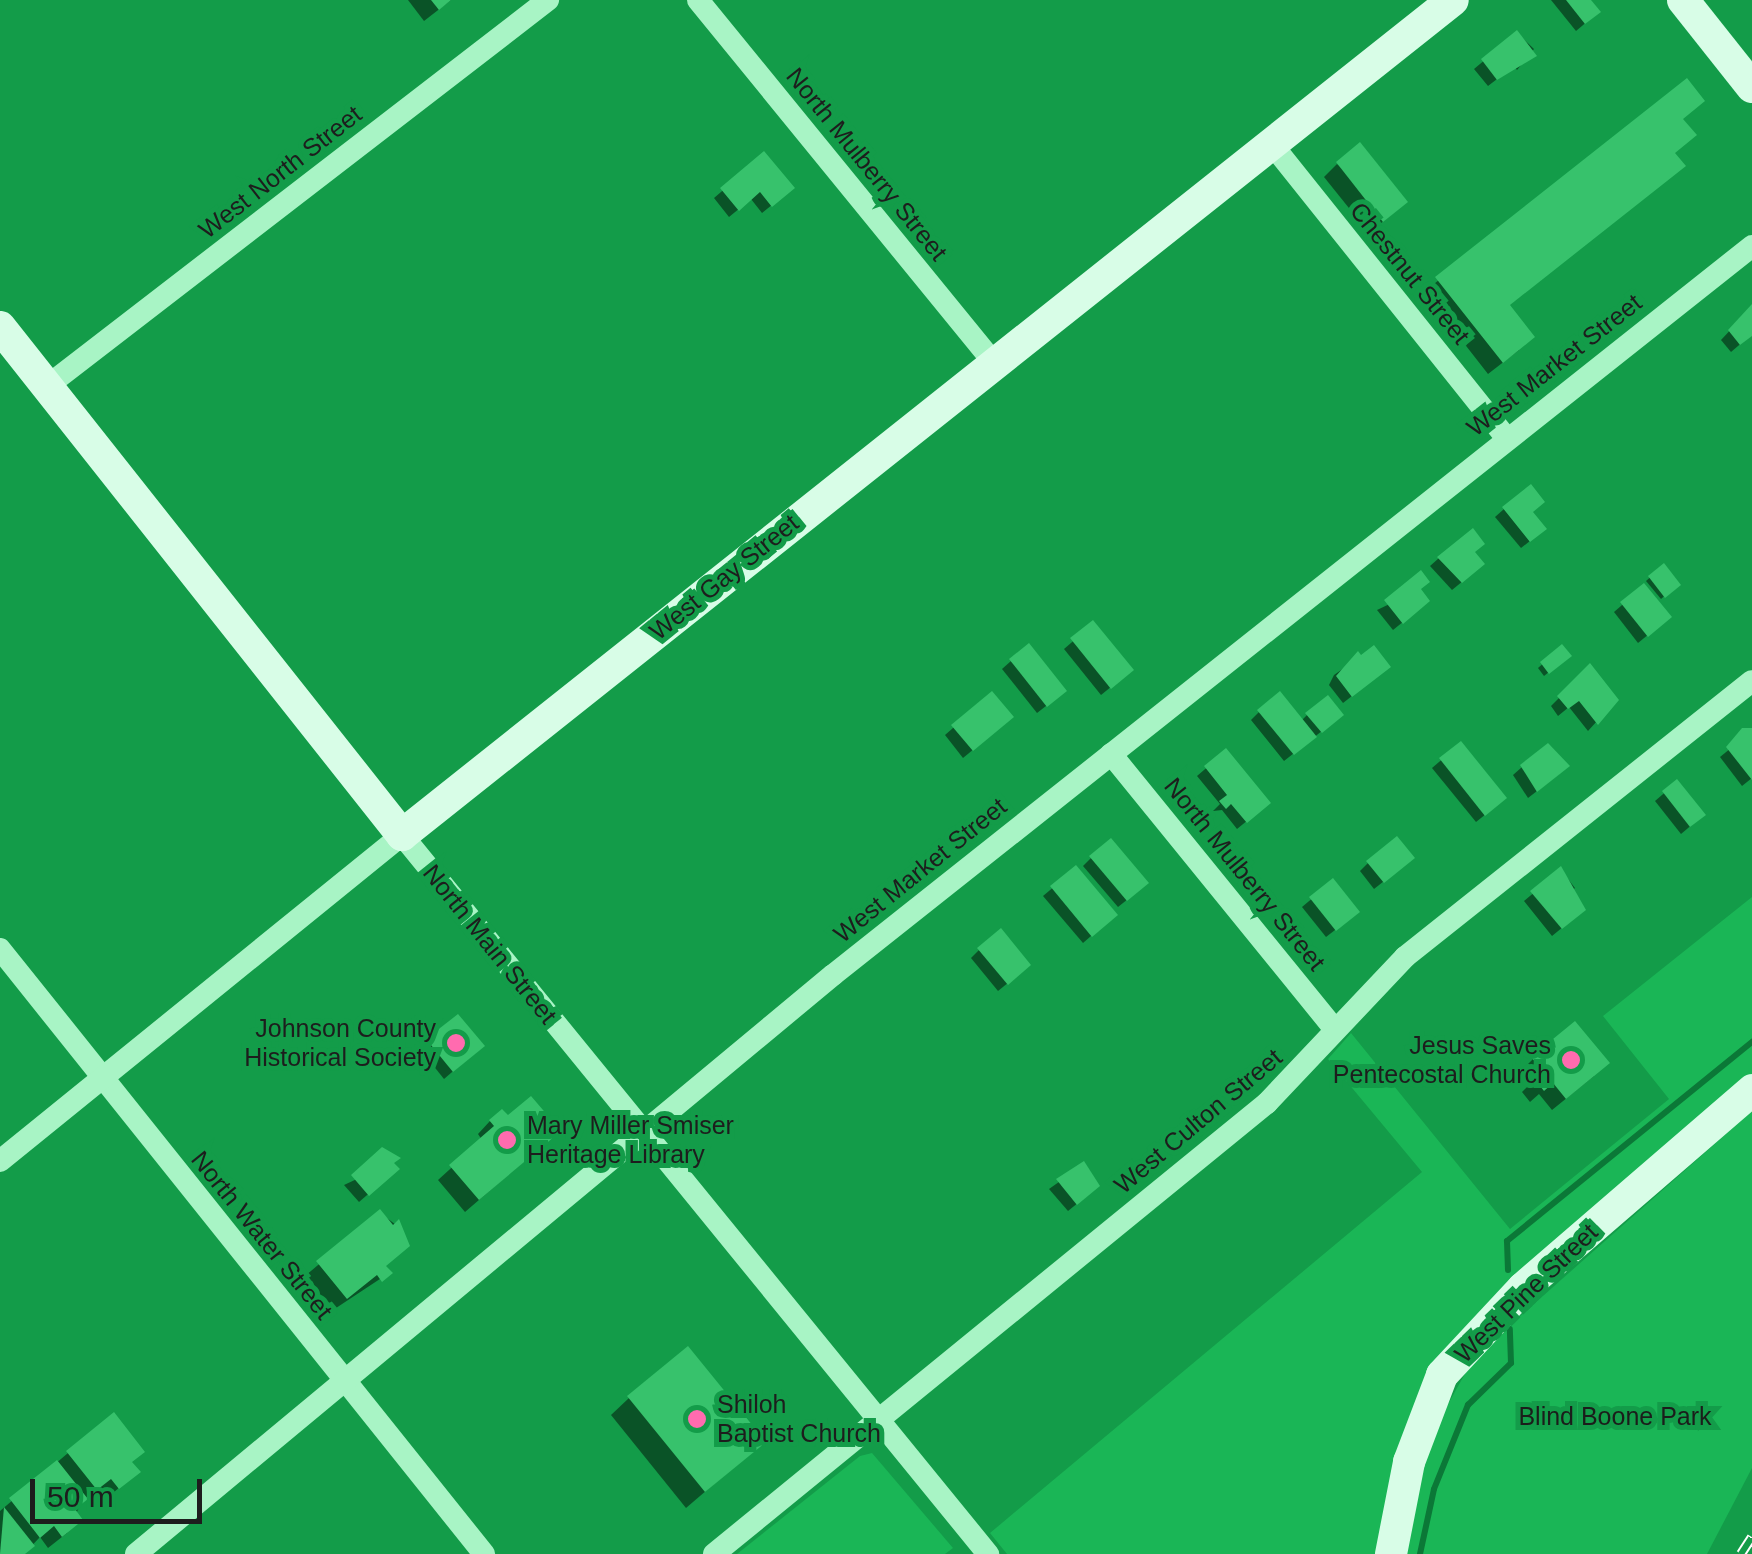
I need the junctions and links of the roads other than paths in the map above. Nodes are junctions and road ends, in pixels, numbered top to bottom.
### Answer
1 (548, 0) edge
2 (698, 0) edge
3 (1453, 0) edge
4 (1683, 0) edge
5 (1752, 86) edge
6 (1271, 143) junction
7 (1752, 246) edge
8 (0, 328) edge
9 (993, 362) junction
10 (46, 387) junction
11 (1506, 437) junction
12 (1752, 681) edge
13 (1111, 754) junction
14 (402, 835) junction
15 (0, 948) edge
16 (1335, 1030) junction
17 (102, 1079) junction
18 (1752, 1090) edge
19 (641, 1133) junction
20 (0, 1161) edge
21 (346, 1384) junction
22 (877, 1422) junction
23 (136, 1554) edge
24 (484, 1554) edge
25 (714, 1554) edge
26 (988, 1554) edge
27 (1391, 1554) edge

1 - 10 street, West North Street
2 - 9 street, North Mulberry Street
3 - 6 street, West Gay Street
4 - 5 street
6 - 9 street, West Gay Street
6 - 11 street, Chestnut Street
7 - 11 street, West Market Street
8 - 10 street, North Main Street
9 - 14 street, West Gay Street
10 - 14 street, North Main Street
11 - 13 street, West Market Street
12 - 16 street, West Culton Street
13 - 16 street, North Mulberry Street
13 - 19 street, West Market Street
14 - 17 street, West Gay Street
14 - 19 street, North Main Street
15 - 17 street, North Water Street
16 - 22 street, West Culton Street
17 - 20 street, West Gay Street
17 - 21 street, North Water Street
18 - 27 street, West Pine Street
19 - 21 street, West Market Street
19 - 22 street, North Main Street
21 - 23 street, West Market Street
21 - 24 street, North Water Street
22 - 25 street, West Culton Street
22 - 26 street, North Main Street

